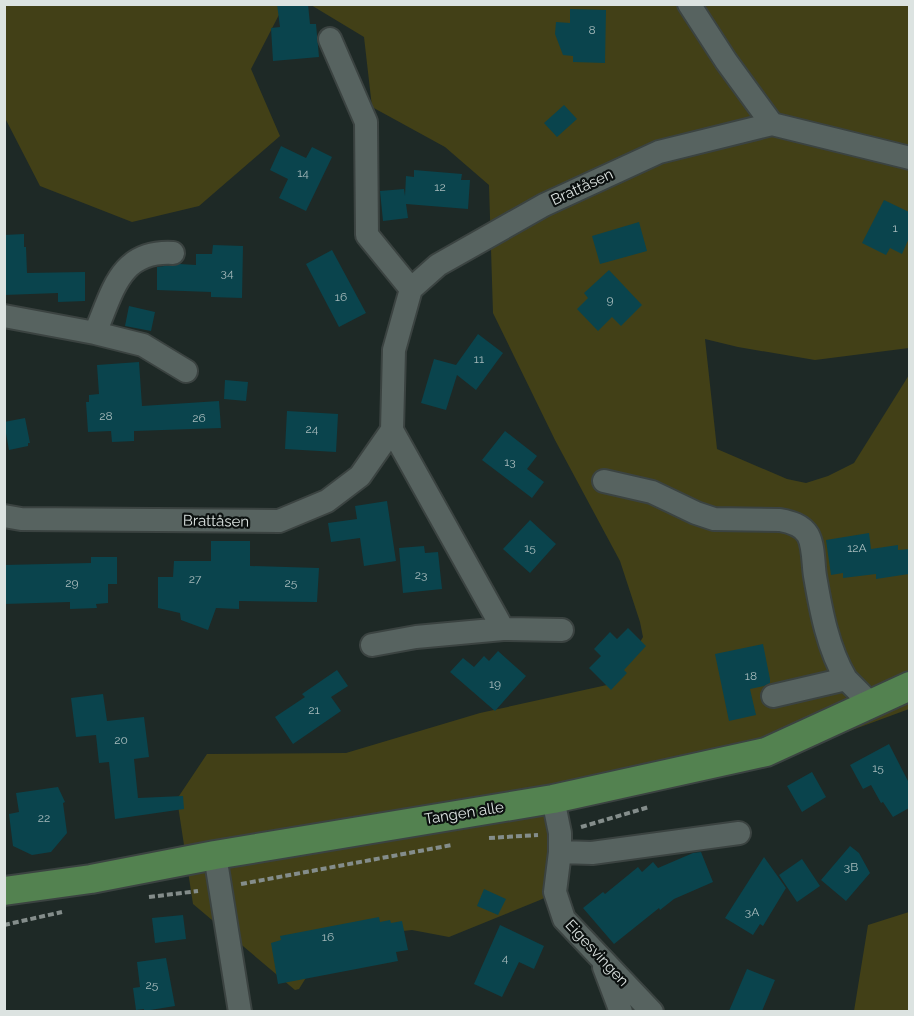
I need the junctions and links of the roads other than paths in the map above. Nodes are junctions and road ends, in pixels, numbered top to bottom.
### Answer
1 (689, 4) edge
2 (330, 39) dead end
3 (772, 124) junction
4 (909, 158) edge
5 (173, 253) dead end
6 (411, 289) junction
7 (4, 316) edge
8 (95, 333) junction
9 (186, 371) dead end
10 (392, 430) junction
11 (604, 481) dead end
12 (4, 516) edge
13 (502, 628) junction
14 (562, 630) dead end
15 (372, 645) dead end
16 (846, 679) junction
17 (909, 686) edge
18 (773, 696) dead end
19 (871, 704) junction
20 (553, 799) junction
21 (740, 833) dead end
22 (560, 852) junction
23 (214, 855) junction
24 (4, 891) edge
25 (600, 958) junction
26 (240, 1011) edge
27 (621, 1011) edge
28 (652, 1011) edge

1 - 3 street
2 - 6 street
3 - 4 street, Brattåsen
3 - 6 street, Brattåsen
5 - 8 street
6 - 10 street
7 - 8 street
8 - 9 street
10 - 12 street, Brattåsen
10 - 13 street
11 - 16 street
13 - 14 street
13 - 15 street
16 - 18 street
16 - 19 street
17 - 19 main road, Tangen alle
19 - 20 main road, Tangen alle
20 - 22 street, Eigesvingen
20 - 23 main road, Tangen alle
21 - 22 street
22 - 25 street, Eigesvingen
23 - 24 main road, Tangen alle
23 - 26 street
25 - 27 street
25 - 28 street, Eigesvingen

